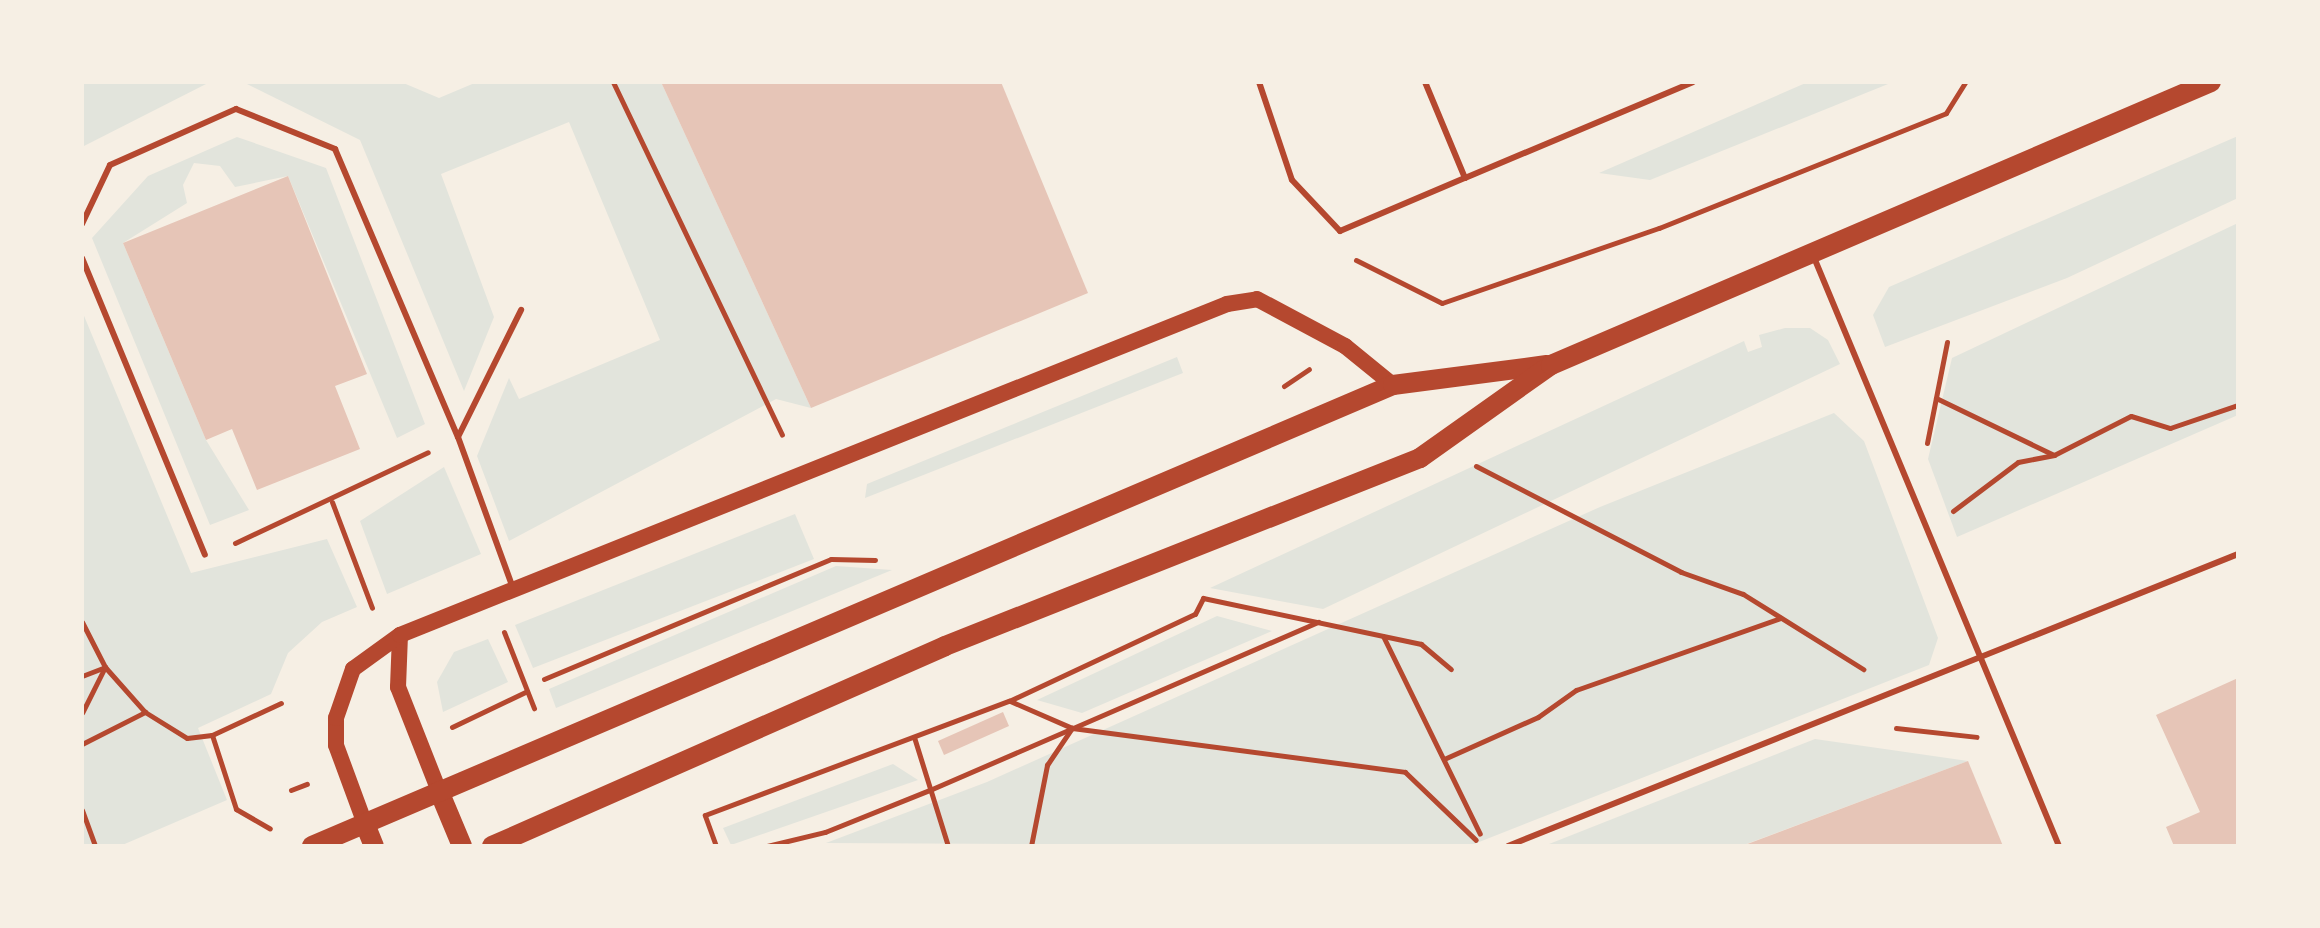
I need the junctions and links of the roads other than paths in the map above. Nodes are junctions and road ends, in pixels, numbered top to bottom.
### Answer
1 (1259, 82) edge
2 (1425, 82) edge
3 (1693, 82) edge
4 (2211, 82) edge
5 (2181, 88) edge
6 (1465, 178) junction
7 (82, 224) edge
8 (1813, 254) junction
9 (82, 258) edge
10 (521, 310) dead end
11 (1551, 365) junction
12 (1393, 385) junction
13 (458, 437) junction
14 (2238, 554) edge
15 (205, 555) road end
16 (513, 588) junction
17 (400, 635) junction
18 (1983, 660) junction
19 (439, 791) junction
20 (365, 824) junction
21 (312, 846) edge
22 (374, 846) edge
23 (462, 846) edge
24 (492, 846) edge
25 (1508, 846) edge
26 (2059, 846) edge

1 - 6 lane
2 - 6 lane
3 - 6 lane
4 - 5 main road
5 - 8 main road
7 - 13 lane
8 - 11 main road
8 - 18 lane
9 - 15 lane
10 - 13 lane
11 - 12 main road
11 - 24 main road
12 - 16 main road
12 - 19 main road
13 - 16 lane
14 - 18 lane
16 - 17 main road
17 - 19 main road
17 - 20 main road
18 - 25 lane
18 - 26 lane
19 - 20 main road
19 - 23 main road
20 - 21 main road
20 - 22 main road

